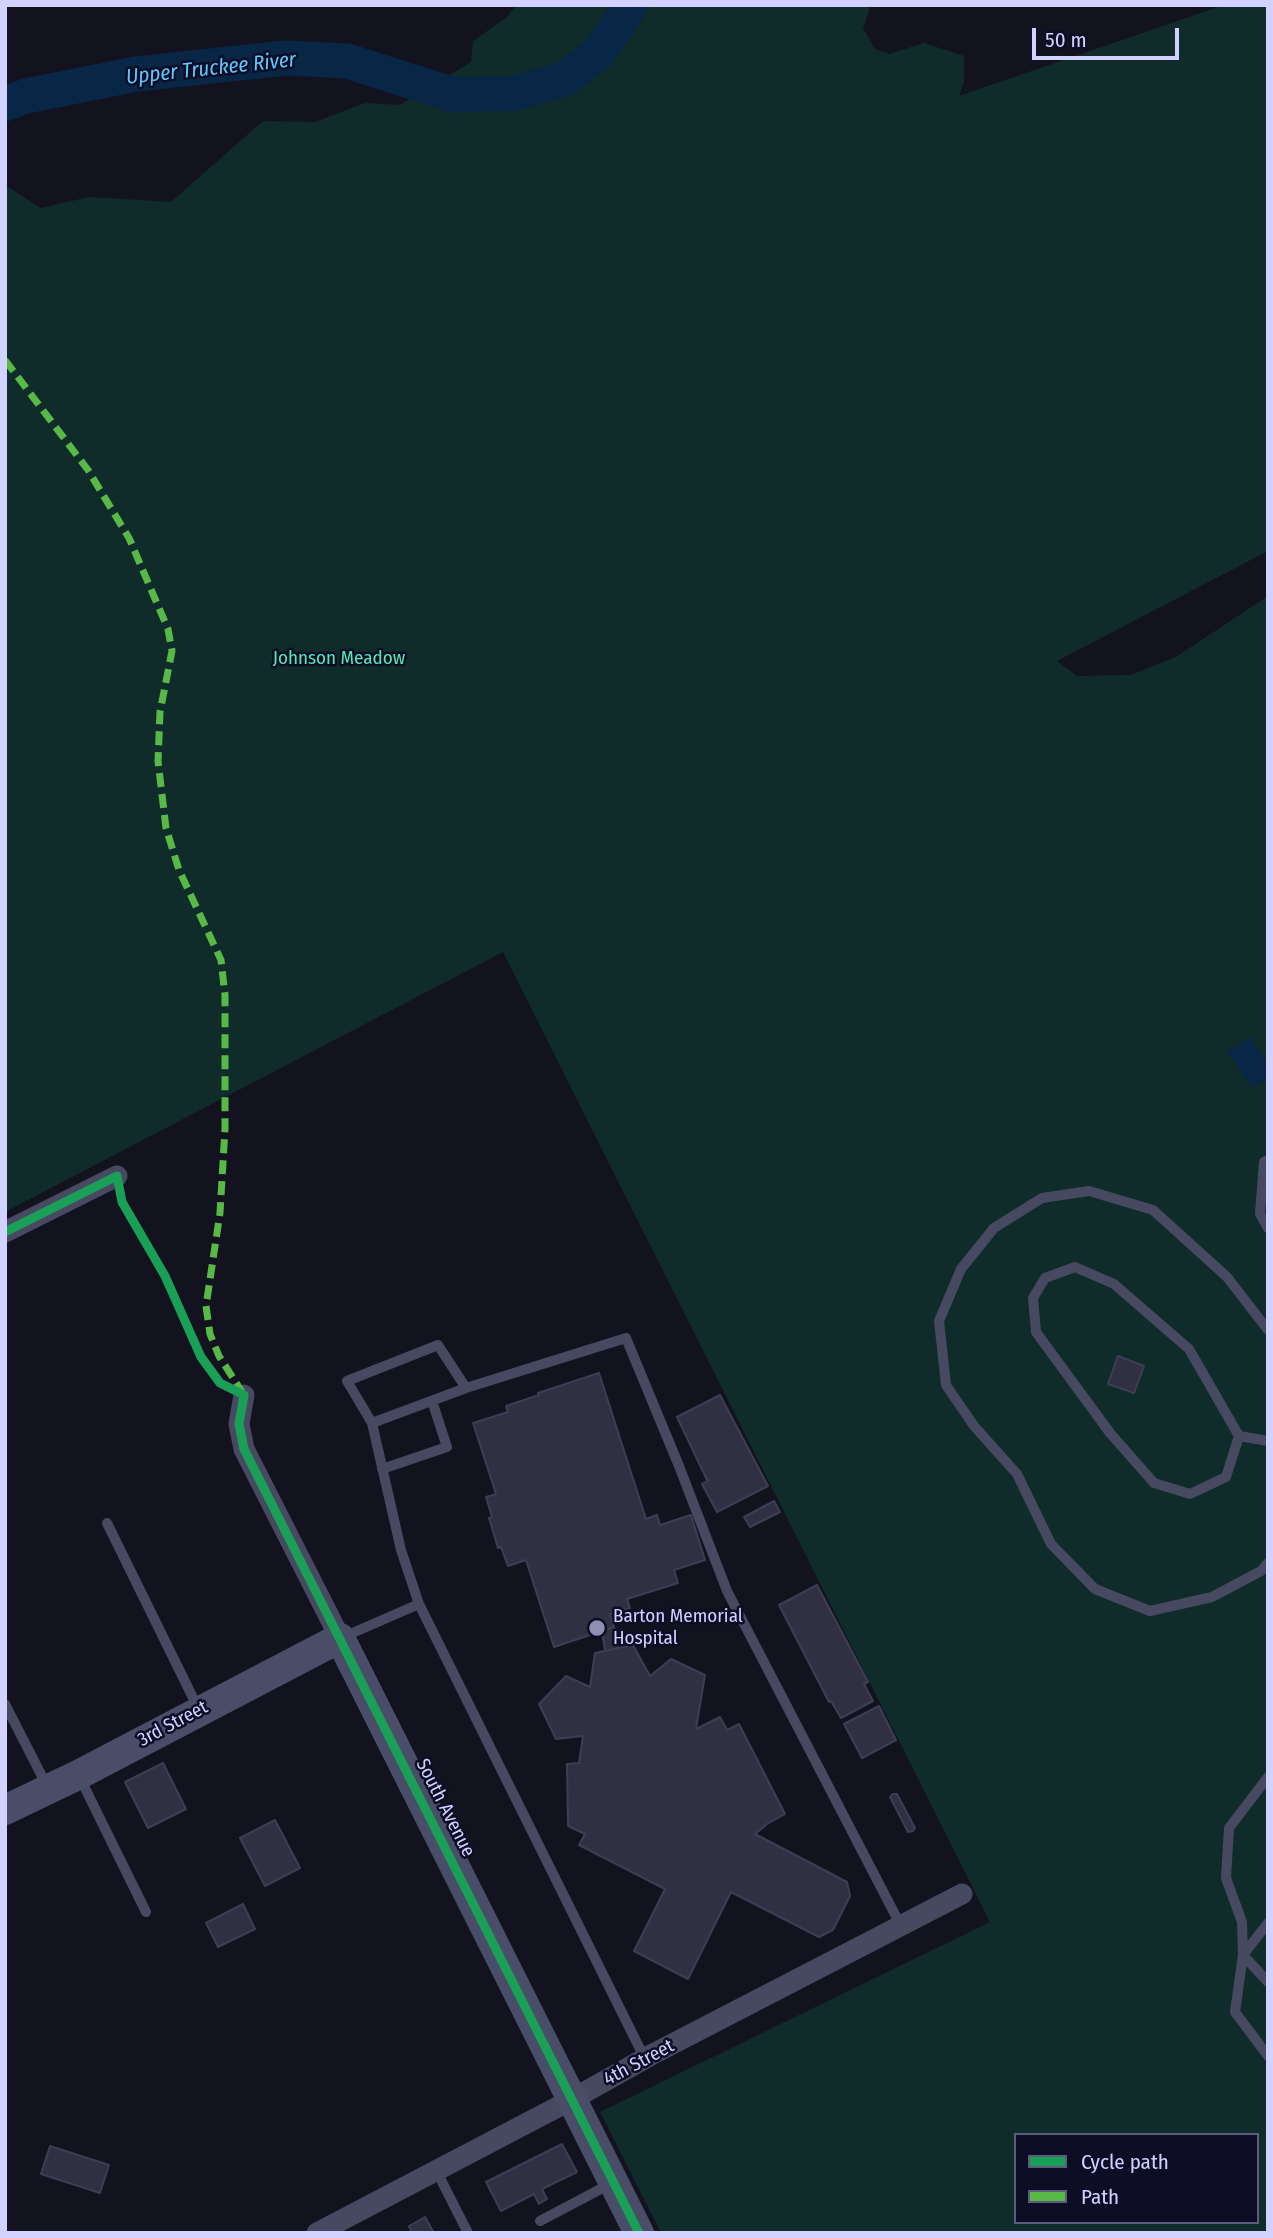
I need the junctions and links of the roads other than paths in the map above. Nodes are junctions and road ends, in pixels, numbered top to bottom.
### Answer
1 (1268, 1160) edge
2 (117, 1176) dead end
3 (1268, 1228) edge
4 (5, 1232) edge
5 (1268, 1330) edge
6 (466, 1388) junction
7 (244, 1395) dead end
8 (432, 1401) junction
9 (372, 1423) junction
10 (1239, 1436) junction
11 (1268, 1441) edge
12 (382, 1469) junction
13 (107, 1522) dead end
14 (1268, 1563) edge
15 (419, 1604) junction
16 (341, 1638) junction
17 (5, 1704) edge
18 (199, 1710) junction
19 (78, 1775) junction
20 (1268, 1777) edge
21 (48, 1787) junction
22 (5, 1810) edge
23 (962, 1894) dead end
24 (146, 1912) dead end
25 (1268, 1923) edge
26 (901, 1926) junction
27 (1243, 1955) junction
28 (1268, 1982) edge
29 (1268, 2056) edge
30 (645, 2059) junction
31 (571, 2100) junction
32 (436, 2170) junction
33 (613, 2183) junction
34 (540, 2221) dead end
35 (317, 2233) edge
36 (468, 2233) edge
37 (639, 2233) edge

1 - 3 lane
2 - 4 street
5 - 14 lane
6 - 8 lane
6 - 9 lane
6 - 26 lane
7 - 16 street, South Avenue
8 - 9 lane
8 - 12 lane
9 - 12 lane
10 - 10 lane
10 - 11 lane
12 - 15 lane
13 - 18 lane
15 - 16 lane
15 - 30 lane
16 - 18 street, 3rd Street
16 - 31 street, South Avenue
17 - 21 lane
18 - 19 street, 3rd Street
19 - 21 street, 3rd Street
19 - 24 lane
20 - 27 lane
21 - 22 street, 3rd Street
23 - 26 street, 4th Street
25 - 27 lane
26 - 30 street, 4th Street
27 - 28 lane
27 - 29 lane
30 - 31 street, 4th Street
31 - 32 street, 4th Street
31 - 33 street, South Avenue
32 - 35 street, 4th Street
32 - 36 lane
33 - 34 lane
33 - 37 street, South Avenue

